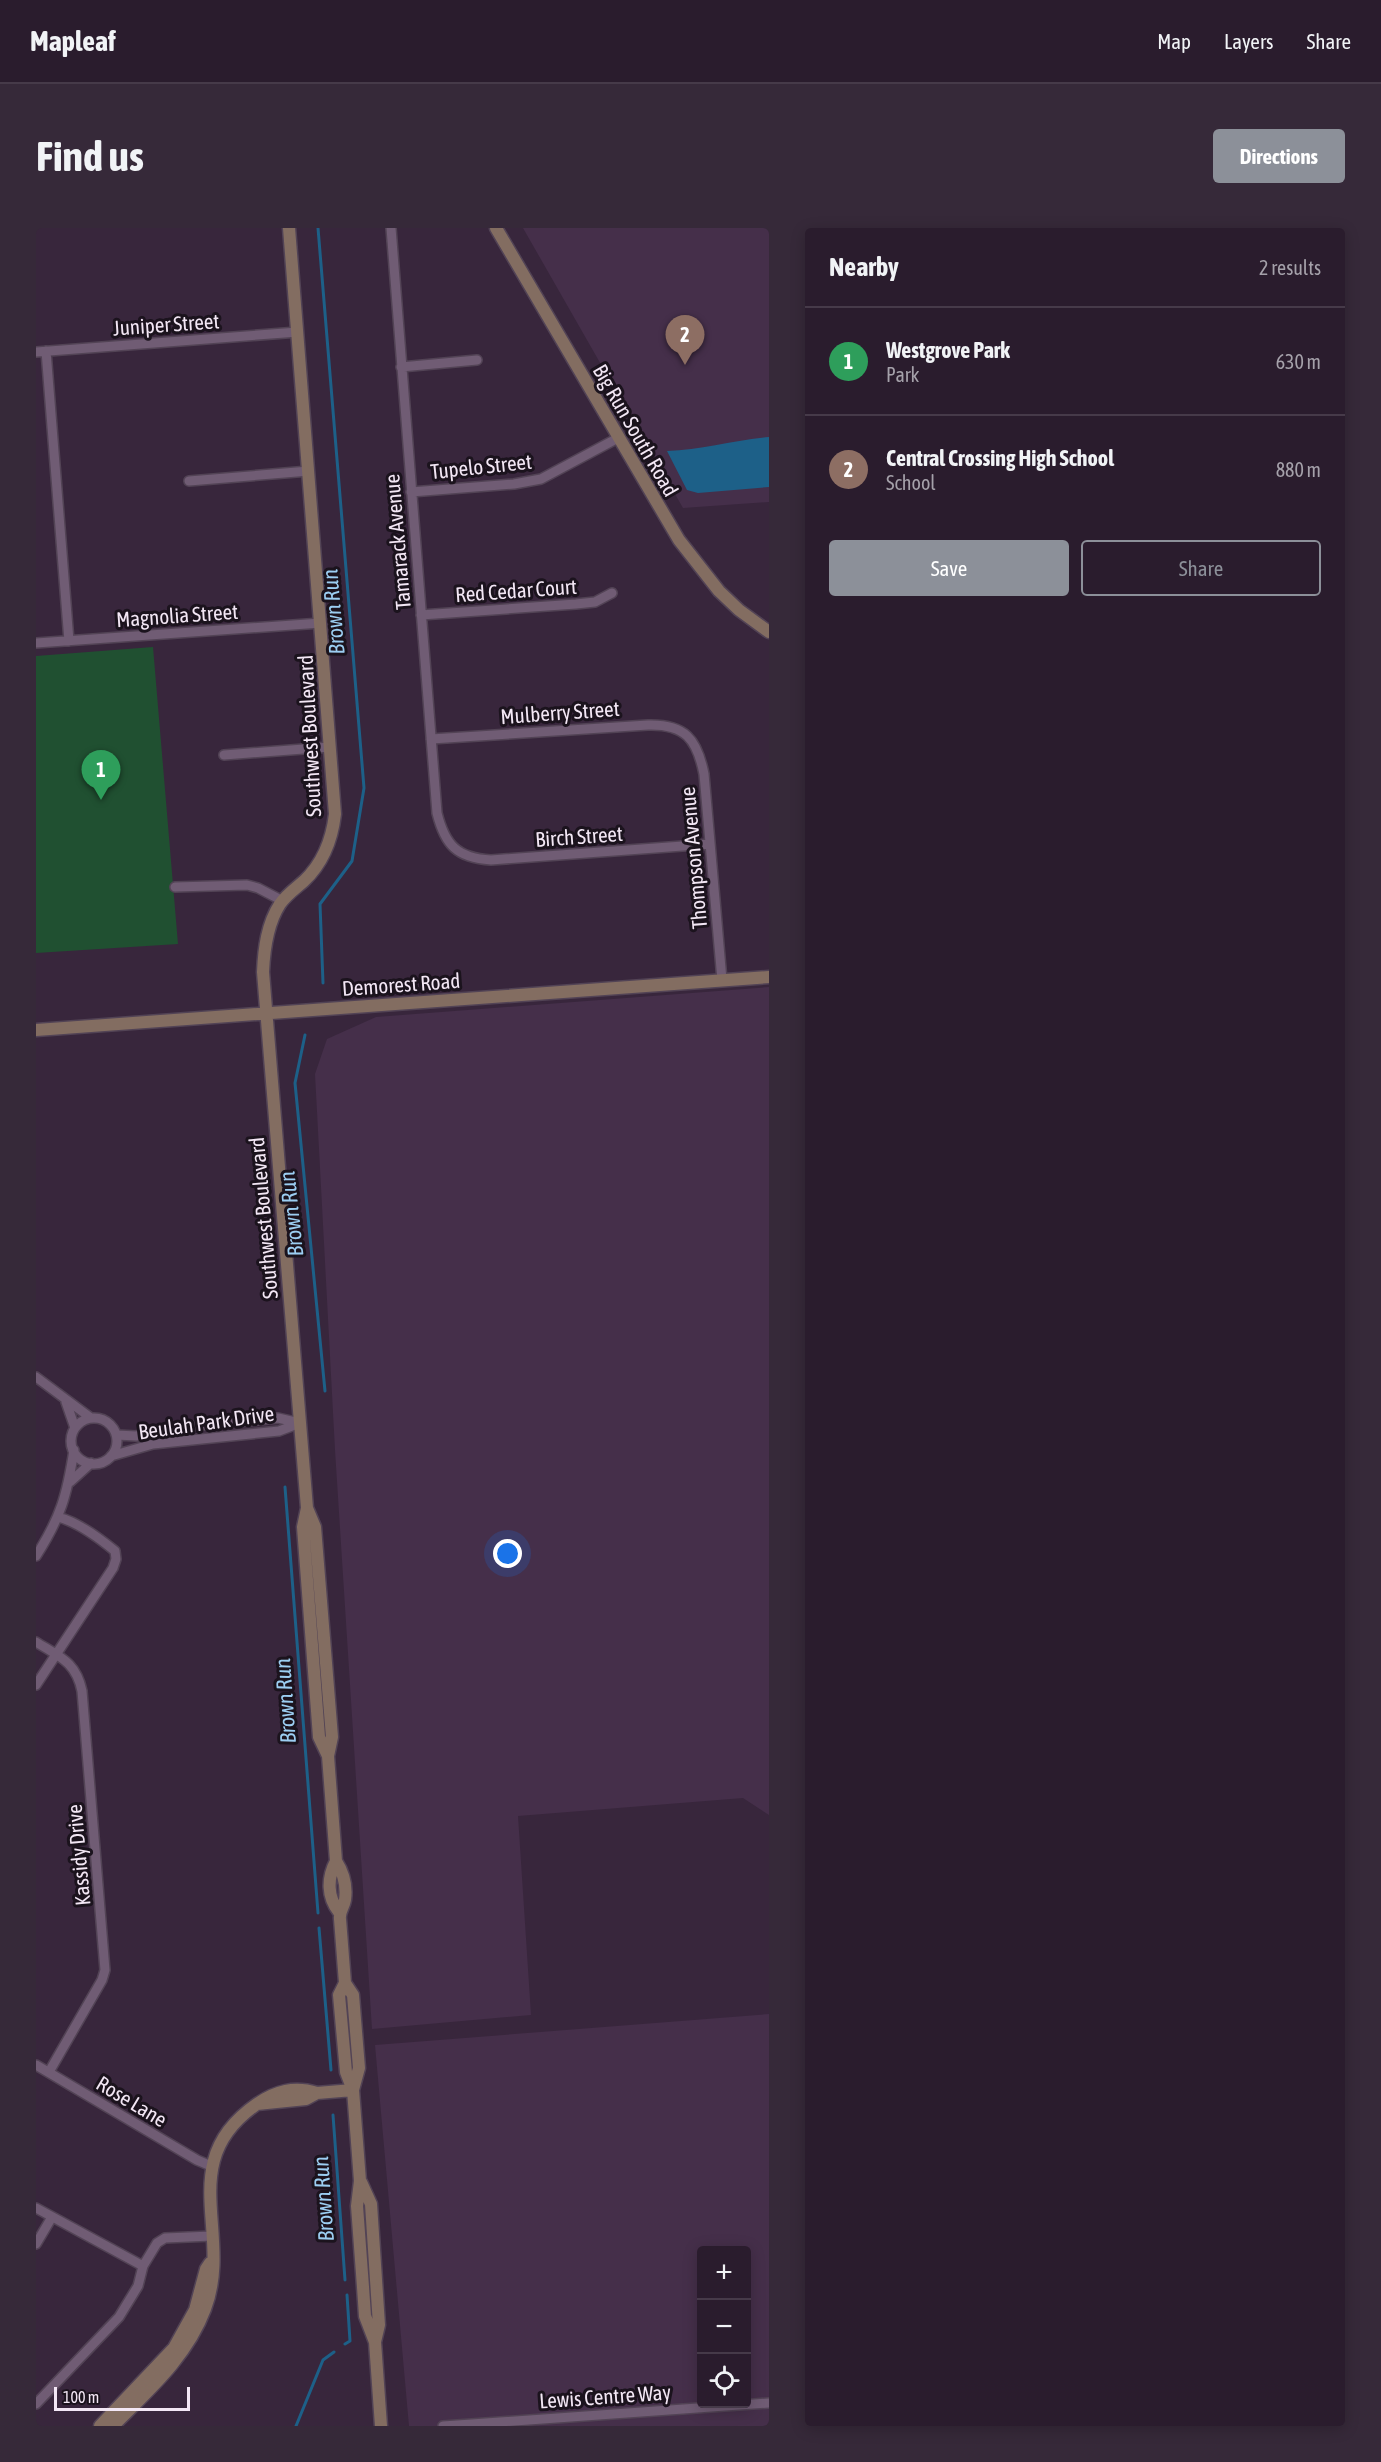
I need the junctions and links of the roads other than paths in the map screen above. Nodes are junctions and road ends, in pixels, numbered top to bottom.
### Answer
1 (289, 228) edge
2 (391, 228) edge
3 (496, 228) edge
4 (298, 332) junction
5 (41, 351) edge
6 (477, 360) dead end
7 (401, 367) junction
8 (618, 438) junction
9 (309, 471) junction
10 (189, 481) dead end
11 (411, 492) junction
12 (612, 592) dead end
13 (421, 615) junction
14 (321, 623) junction
15 (769, 632) edge
16 (69, 640) junction
17 (36, 643) edge
18 (689, 737) joint
19 (431, 739) junction
20 (330, 747) junction
21 (224, 755) dead end
22 (710, 844) junction
23 (454, 849) joint
24 (175, 887) dead end
25 (283, 901) junction
26 (769, 977) edge
27 (722, 980) junction
28 (266, 1014) junction
29 (36, 1030) edge
30 (36, 1377) edge
31 (66, 1402) junction
32 (91, 1418) junction
33 (300, 1423) junction
34 (75, 1428) junction
35 (117, 1435) junction
36 (74, 1450) junction
37 (111, 1456) junction
38 (91, 1463) junction
39 (70, 1482) junction
40 (58, 1517) junction
41 (36, 1556) edge
42 (36, 1642) edge
43 (55, 1654) junction
44 (36, 1685) edge
45 (36, 2065) edge
46 (49, 2072) junction
47 (353, 2090) junction
48 (211, 2166) junction
49 (36, 2208) edge
50 (52, 2217) junction
51 (212, 2236) junction
52 (36, 2244) edge
53 (213, 2260) junction
54 (143, 2266) junction
55 (769, 2403) edge
56 (36, 2404) edge
57 (100, 2426) edge
58 (113, 2426) edge
59 (381, 2426) edge
60 (443, 2426) edge

1 - 4 street, Southwest Boulevard
2 - 7 street, Tamarack Avenue
3 - 8 street, Big Run South Road
4 - 5 street, Juniper Street
4 - 9 street, Southwest Boulevard
5 - 16 street
6 - 7 street
7 - 11 street, Tamarack Avenue
8 - 11 street, Tupelo Street
8 - 15 street, Big Run South Road
9 - 10 street
9 - 14 street, Southwest Boulevard
11 - 13 street, Tamarack Avenue
12 - 13 street, Red Cedar Court
13 - 19 street, Tamarack Avenue
14 - 16 street, Magnolia Street
14 - 20 street, Southwest Boulevard
16 - 17 street, Magnolia Street
18 - 19 street, Mulberry Street
18 - 22 street, Thompson Avenue
19 - 23 street, Tamarack Avenue
20 - 21 street
20 - 25 street, Southwest Boulevard
22 - 23 street, Birch Street
22 - 27 street, Thompson Avenue
24 - 25 street
25 - 28 street, Southwest Boulevard
26 - 27 street, Demorest Road
27 - 28 street, Demorest Road
28 - 29 street, Demorest Road
28 - 33 street, Southwest Boulevard
30 - 31 street
31 - 32 street
31 - 34 street
32 - 34 street
32 - 35 street
33 - 35 street, Beulah Park Drive
33 - 37 street, Beulah Park Drive
33 - 47 street, Southwest Boulevard
34 - 36 street
35 - 37 street
36 - 38 street
36 - 39 street
37 - 38 street
38 - 39 street
39 - 40 street
40 - 41 street
40 - 43 street
42 - 43 street, Kassidy Drive
43 - 44 street
43 - 46 street, Kassidy Drive
45 - 46 street, Rose Lane
46 - 48 street, Rose Lane
47 - 48 street
47 - 59 street, Southwest Boulevard
48 - 51 street
49 - 50 street
50 - 52 street
50 - 54 street
51 - 53 street
51 - 54 street
53 - 57 street
53 - 58 street
54 - 56 street
55 - 60 street, Lewis Centre Way

